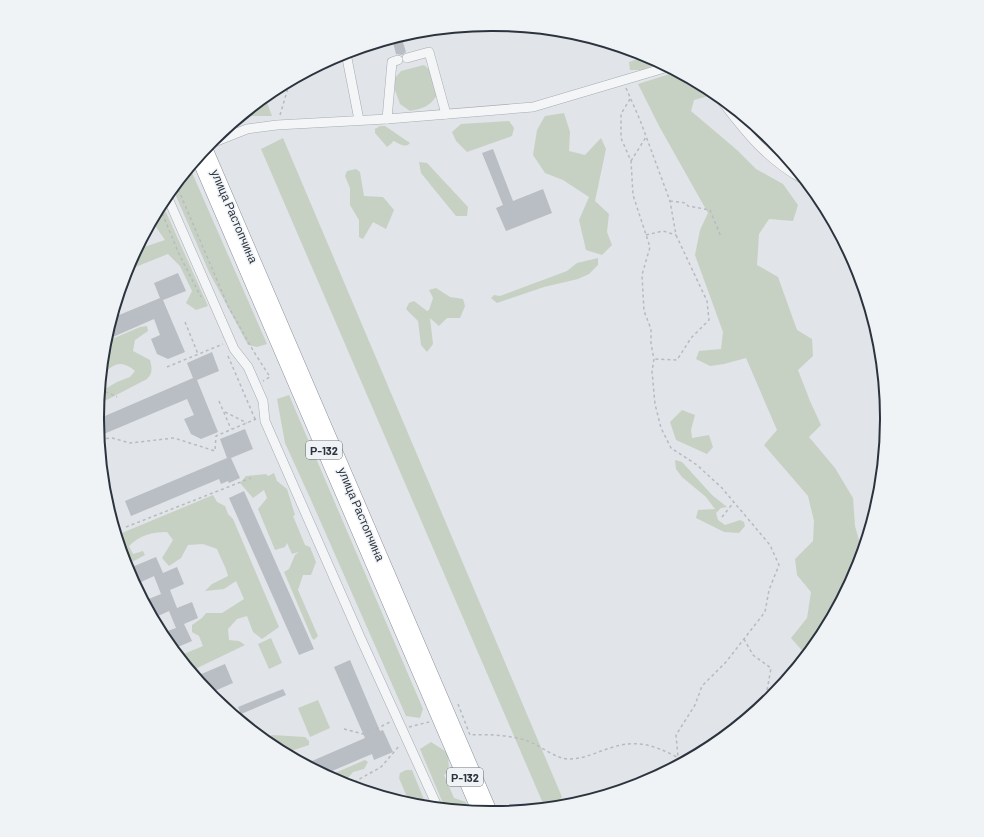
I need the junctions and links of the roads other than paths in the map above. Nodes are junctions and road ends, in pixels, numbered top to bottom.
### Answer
1 (407, 58) dead end
2 (347, 59) edge
3 (398, 60) dead end
4 (660, 70) edge
5 (446, 114) junction
6 (733, 115) edge
7 (387, 119) junction
8 (359, 120) junction
9 (225, 138) edge
10 (208, 155) edge
11 (200, 164) edge
12 (788, 169) edge
13 (170, 203) edge
14 (435, 802) edge
15 (476, 805) edge
16 (488, 806) edge

1 - 5 street
2 - 8 street
3 - 7 street
4 - 5 street
5 - 7 street
6 - 12 street
7 - 8 street
8 - 9 street
10 - 16 highway, улица Растопчина / Р-132
11 - 15 highway, улица Растопчина / Р-132
13 - 14 street

